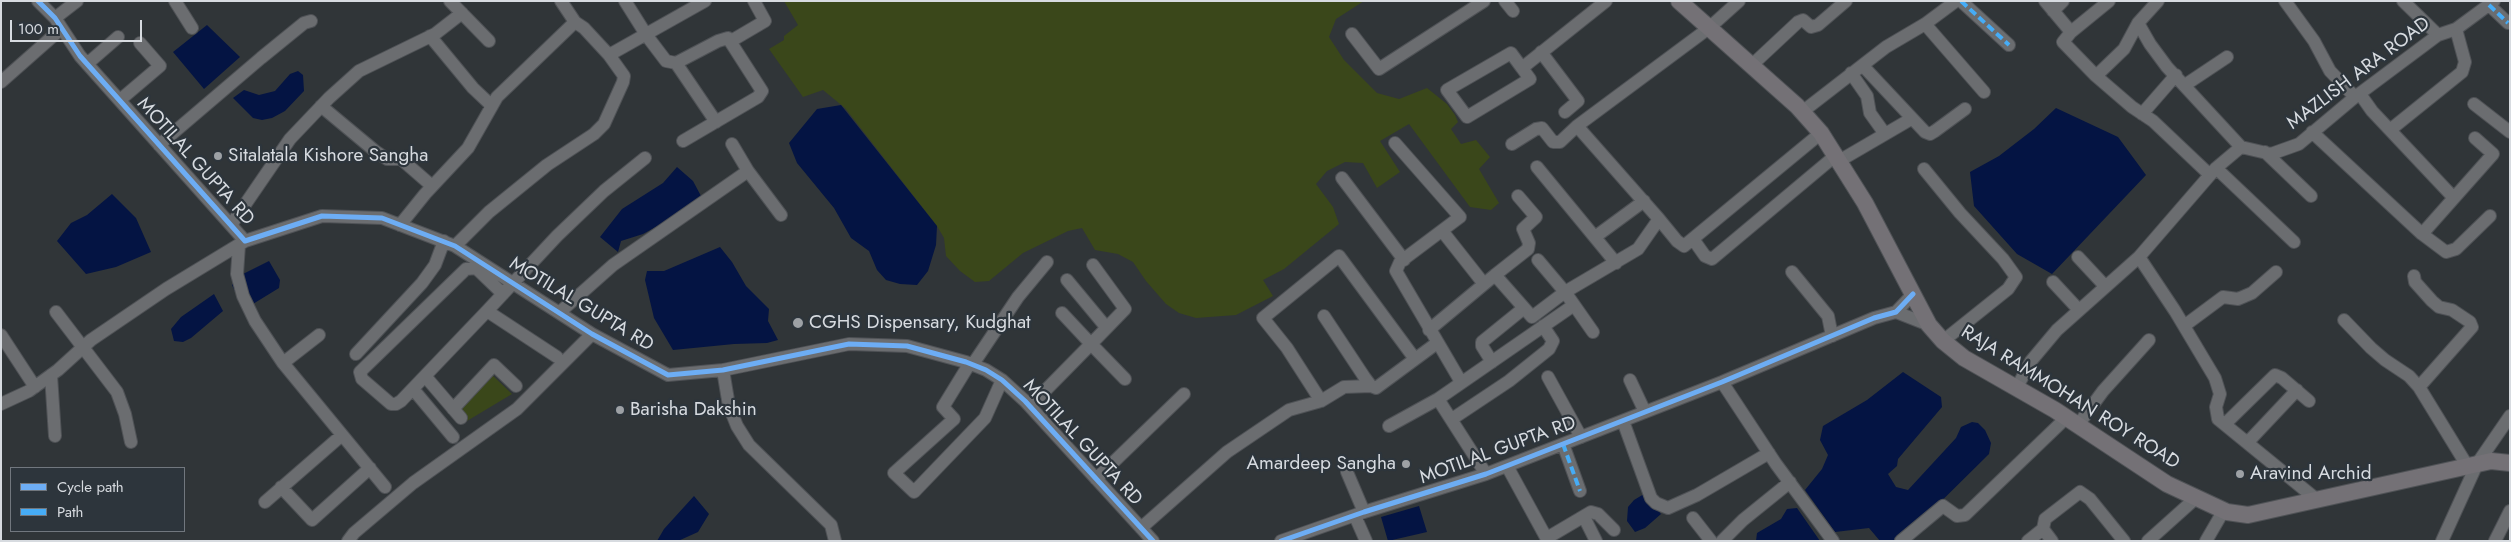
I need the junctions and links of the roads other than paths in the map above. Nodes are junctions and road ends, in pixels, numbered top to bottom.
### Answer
1 (38, 1) edge
2 (77, 1) edge
3 (175, 1) edge
4 (450, 1) edge
5 (561, 1) edge
6 (626, 1) edge
7 (705, 1) edge
8 (754, 1) edge
9 (1484, 1) edge
10 (1606, 1) edge
11 (1679, 1) edge
12 (1739, 1) edge
13 (1846, 1) edge
14 (1956, 1) edge
15 (1962, 1) edge
16 (2064, 1) edge
17 (2109, 1) edge
18 (2158, 1) edge
19 (2285, 1) edge
20 (2403, 1) edge
21 (2492, 3) edge
22 (1938, 6) edge
23 (2049, 6) edge
24 (462, 13) junction
25 (310, 21) dead end
26 (575, 22) junction
27 (58, 23) junction
28 (2138, 23) junction
29 (2508, 23) dead end
30 (1925, 24) junction
31 (192, 28) dead end
32 (1709, 28) junction
33 (2456, 29) junction
34 (2071, 32) junction
35 (646, 34) junction
36 (1352, 34) dead end
37 (2438, 34) junction
38 (430, 36) junction
39 (118, 38) dead end
40 (489, 41) dead end
41 (731, 41) junction
42 (140, 43) dead end
43 (2009, 45) dead end
44 (1542, 52) junction
45 (609, 55) junction
46 (2226, 57) dead end
47 (676, 63) junction
48 (87, 64) junction
49 (1752, 65) junction
50 (1863, 66) junction
51 (1522, 68) junction
52 (1851, 73) junction
53 (2096, 76) junction
54 (2176, 76) junction
55 (1, 82) edge
56 (2185, 85) junction
57 (1984, 92) dead end
58 (2357, 96) junction
59 (120, 100) junction
60 (2474, 104) dead end
61 (321, 106) junction
62 (492, 106) junction
63 (1965, 109) dead end
64 (1565, 112) dead end
65 (1802, 112) junction
66 (2142, 114) junction
67 (1911, 119) junction
68 (716, 122) junction
69 (1578, 126) junction
70 (2390, 130) junction
71 (2312, 132) junction
72 (2510, 132) edge
73 (1821, 133) junction
74 (1885, 134) junction
75 (2475, 138) dead end
76 (683, 141) dead end
77 (1395, 143) dead end
78 (732, 144) dead end
79 (1512, 144) dead end
80 (159, 146) junction
81 (2241, 147) junction
82 (2265, 152) junction
83 (645, 158) dead end
84 (1837, 158) junction
85 (1537, 167) dead end
86 (1924, 168) dead end
87 (748, 171) junction
88 (2213, 172) junction
89 (1342, 178) dead end
90 (432, 186) junction
91 (1518, 196) dead end
92 (2311, 196) dead end
93 (2454, 198) junction
94 (1644, 201) junction
95 (781, 215) dead end
96 (2490, 216) dead end
97 (1659, 219) junction
98 (231, 225) junction
99 (400, 225) junction
100 (1443, 232) junction
101 (2422, 234) junction
102 (1595, 237) junction
103 (1693, 240) junction
104 (2294, 242) dead end
105 (242, 243) junction
106 (449, 243) junction
107 (2078, 257) dead end
108 (2139, 257) junction
109 (1404, 260) junction
110 (1538, 260) dead end
111 (1048, 262) dead end
112 (1616, 263) junction
113 (1093, 265) dead end
114 (1792, 272) dead end
115 (2276, 272) dead end
116 (1495, 275) junction
117 (2414, 276) dead end
118 (1067, 280) dead end
119 (514, 282) junction
120 (2053, 282) dead end
121 (1484, 284) junction
122 (2105, 286) junction
123 (1565, 292) junction
124 (503, 294) junction
125 (1913, 294) junction
126 (1574, 305) junction
127 (1524, 308) junction
128 (2080, 310) junction
129 (487, 311) junction
130 (56, 312) dead end
131 (560, 312) junction
132 (1896, 312) junction
133 (1062, 313) dead end
134 (1324, 316) dead end
135 (2344, 320) dead end
136 (1930, 325) junction
137 (1543, 326) junction
138 (2184, 326) junction
139 (1106, 327) junction
140 (1429, 330) junction
141 (1593, 332) dead end
142 (592, 334) junction
143 (1, 335) edge
144 (319, 335) dead end
145 (1832, 336) junction
146 (2150, 340) dead end
147 (1943, 341) junction
148 (1437, 343) junction
149 (1091, 344) junction
150 (84, 347) junction
151 (356, 354) dead end
152 (558, 357) dead end
153 (1415, 359) junction
154 (1492, 362) junction
155 (283, 363) junction
156 (971, 364) junction
157 (723, 370) junction
158 (51, 375) junction
159 (425, 376) junction
160 (1548, 377) dead end
161 (1125, 378) dead end
162 (1002, 380) junction
163 (1630, 380) dead end
164 (1461, 382) junction
165 (1722, 382) junction
166 (516, 386) dead end
167 (1371, 386) junction
168 (35, 387) junction
169 (2419, 387) junction
170 (413, 389) junction
171 (2016, 389) junction
172 (2296, 390) junction
173 (1184, 394) dead end
174 (1438, 399) junction
175 (1321, 401) junction
176 (2309, 401) dead end
177 (1, 404) edge
178 (1030, 406) junction
179 (1645, 412) junction
180 (2510, 416) edge
181 (1452, 420) junction
182 (1623, 420) junction
183 (2072, 422) junction
184 (2226, 424) junction
185 (1389, 426) dead end
186 (342, 435) junction
187 (56, 436) dead end
188 (453, 437) dead end
189 (1581, 437) junction
190 (131, 442) dead end
191 (2248, 442) junction
192 (1563, 444) junction
193 (1769, 453) junction
194 (2510, 463) edge
195 (1507, 466) junction
196 (2472, 466) junction
197 (370, 468) junction
198 (1347, 472) dead end
199 (1486, 474) junction
200 (1096, 479) junction
201 (1790, 482) junction
202 (280, 487) junction
203 (385, 487) dead end
204 (1580, 491) dead end
205 (2197, 497) junction
206 (2316, 499) junction
207 (265, 502) dead end
208 (2224, 510) junction
209 (2510, 511) edge
210 (1360, 514) junction
211 (1584, 517) junction
212 (1693, 518) dead end
213 (1141, 528) junction
214 (2043, 529) junction
215 (1614, 530) dead end
216 (1547, 539) edge
217 (348, 541) edge
218 (835, 541) edge
219 (1153, 541) edge
220 (1281, 541) edge
221 (1366, 541) edge
222 (1596, 541) edge
223 (1711, 541) edge
224 (1722, 541) edge
225 (1833, 541) edge
226 (1901, 541) edge
227 (2028, 541) edge
228 (2052, 541) edge
229 (2124, 541) edge
230 (2148, 541) edge
231 (2206, 541) edge
232 (2442, 541) edge
233 (2495, 541) edge

1 - 27 street, MOTILAL GUPTA RD
2 - 27 street
3 - 31 street
4 - 24 street
5 - 26 street
6 - 35 street
7 - 35 street
8 - 41 street
9 - 36 street
10 - 44 street
11 - 32 main road, RAJA RAMMOHAN ROY ROAD
12 - 32 street
13 - 49 street
14 - 22 street
15 - 43 street
16 - 23 street
17 - 34 street
18 - 28 street
19 - 58 street
20 - 37 street
21 - 29 street
21 - 33 street, MAZLISH ARA ROAD
22 - 30 street
23 - 34 street
24 - 38 street
24 - 40 street
25 - 80 street
26 - 45 street
26 - 62 street
27 - 48 street, MOTILAL GUPTA RD
27 - 55 street
28 - 53 street
28 - 54 street
30 - 50 street
30 - 57 street
32 - 49 main road, RAJA RAMMOHAN ROY ROAD
32 - 69 street
33 - 37 street, MAZLISH ARA ROAD
33 - 70 street
34 - 53 street
35 - 45 street
35 - 47 street
37 - 58 street, MAZLISH ARA ROAD
38 - 61 street
38 - 62 street
39 - 48 street
41 - 47 street
41 - 68 street
42 - 59 street
44 - 51 street
44 - 64 street
45 - 106 street
46 - 56 street
47 - 68 street
48 - 59 street, MOTILAL GUPTA RD
49 - 65 main road, RAJA RAMMOHAN ROY ROAD
50 - 52 street
50 - 67 street
51 - 51 street
52 - 65 street
52 - 74 street
53 - 66 street
54 - 56 street
54 - 66 street
56 - 81 street
58 - 70 street
58 - 71 street, MAZLISH ARA ROAD
59 - 80 street, MOTILAL GUPTA RD
60 - 72 street
61 - 90 street
61 - 98 street
62 - 90 street
63 - 67 street
65 - 73 main road, RAJA RAMMOHAN ROY ROAD
66 - 88 street
67 - 74 street
68 - 76 street
69 - 79 street
69 - 94 street
70 - 93 street
71 - 82 street, MAZLISH ARA ROAD
71 - 101 street
73 - 84 main road, RAJA RAMMOHAN ROY ROAD
73 - 103 street
74 - 84 street
75 - 93 street
77 - 100 street
78 - 87 street
80 - 98 street, MOTILAL GUPTA RD
81 - 82 street, MAZLISH ARA ROAD
81 - 88 street
82 - 92 street
83 - 119 street
84 - 103 street
84 - 125 main road, RAJA RAMMOHAN ROY ROAD
85 - 102 street
86 - 147 street
87 - 95 street
87 - 131 street
88 - 104 street
88 - 108 street
89 - 109 street
90 - 99 street
91 - 116 street
93 - 101 street
94 - 97 street
94 - 102 street
96 - 101 street
97 - 103 street
97 - 112 street
98 - 105 street, MOTILAL GUPTA RD
99 - 105 street, MOTILAL GUPTA RD
99 - 106 street, MOTILAL GUPTA RD
100 - 109 street
100 - 121 street
102 - 112 street
105 - 150 street
105 - 155 street
106 - 119 street, MOTILAL GUPTA RD
106 - 151 street
107 - 122 street
108 - 122 street
108 - 138 street
109 - 140 street
110 - 123 street
111 - 156 street
112 - 123 street
113 - 139 street
114 - 145 street
115 - 138 street
116 - 121 street
116 - 127 street
117 - 169 street
118 - 139 street
119 - 124 street
119 - 131 street, MOTILAL GUPTA RD
120 - 128 street
121 - 140 street
122 - 128 street
123 - 126 street
123 - 127 street
124 - 129 street
124 - 170 street
125 - 132 street
125 - 136 main road, RAJA RAMMOHAN ROY ROAD
126 - 137 street
126 - 141 street
127 - 154 street
128 - 171 street
129 - 152 street
129 - 159 street
130 - 150 street
131 - 142 street, MOTILAL GUPTA RD
132 - 136 street
132 - 145 street, MOTILAL GUPTA RD
133 - 149 street
134 - 167 street
135 - 169 street
136 - 147 main road, RAJA RAMMOHAN ROY ROAD
137 - 154 street
137 - 181 street
138 - 184 street
139 - 149 street
140 - 148 street
142 - 157 street, MOTILAL GUPTA RD
142 - 217 street
143 - 168 street
144 - 155 street
145 - 165 street, MOTILAL GUPTA RD
146 - 183 street
147 - 171 main road, RAJA RAMMOHAN ROY ROAD
148 - 153 street
148 - 164 street
149 - 161 street
149 - 178 street
150 - 158 street
150 - 190 street
153 - 167 street
153 - 175 street
154 - 164 street
155 - 186 street
156 - 157 street, MOTILAL GUPTA RD
156 - 162 street, MOTILAL GUPTA RD
156 - 162 street
157 - 218 street
158 - 168 street
158 - 187 street
159 - 166 street
159 - 170 street
160 - 189 street
162 - 178 street, MOTILAL GUPTA RD
163 - 179 street
164 - 174 street
165 - 179 street, MOTILAL GUPTA RD
165 - 193 street
167 - 175 street
168 - 177 street
169 - 196 street
170 - 188 street
171 - 183 main road, RAJA RAMMOHAN ROY ROAD
172 - 176 street
172 - 184 street
172 - 191 street
173 - 200 street
174 - 181 street
174 - 185 street
175 - 213 street
178 - 200 street, MOTILAL GUPTA RD
179 - 182 street, MOTILAL GUPTA RD
180 - 196 street
181 - 199 street
182 - 189 street, MOTILAL GUPTA RD
182 - 193 street
183 - 205 main road, RAJA RAMMOHAN ROY ROAD
183 - 226 street
184 - 191 street
186 - 197 street
186 - 202 street
189 - 192 street, MOTILAL GUPTA RD
191 - 206 street
192 - 195 street, MOTILAL GUPTA RD
192 - 204 street
193 - 201 street
194 - 196 main road, RAJA RAMMOHAN ROY ROAD
195 - 199 street, MOTILAL GUPTA RD
195 - 216 street
196 - 206 main road, RAJA RAMMOHAN ROY ROAD
196 - 232 street
197 - 202 street
197 - 203 street
198 - 210 street
199 - 210 street, MOTILAL GUPTA RD
200 - 213 street, MOTILAL GUPTA RD
201 - 224 street
201 - 225 street
202 - 207 street
205 - 208 main road, RAJA RAMMOHAN ROY ROAD
205 - 230 street
206 - 208 main road, RAJA RAMMOHAN ROY ROAD
208 - 231 street
209 - 233 street
210 - 220 street, MOTILAL GUPTA RD
210 - 221 street
211 - 215 street
211 - 216 street
211 - 222 street
212 - 223 street
213 - 219 street, MOTILAL GUPTA RD
214 - 227 street
214 - 228 street
214 - 229 street

